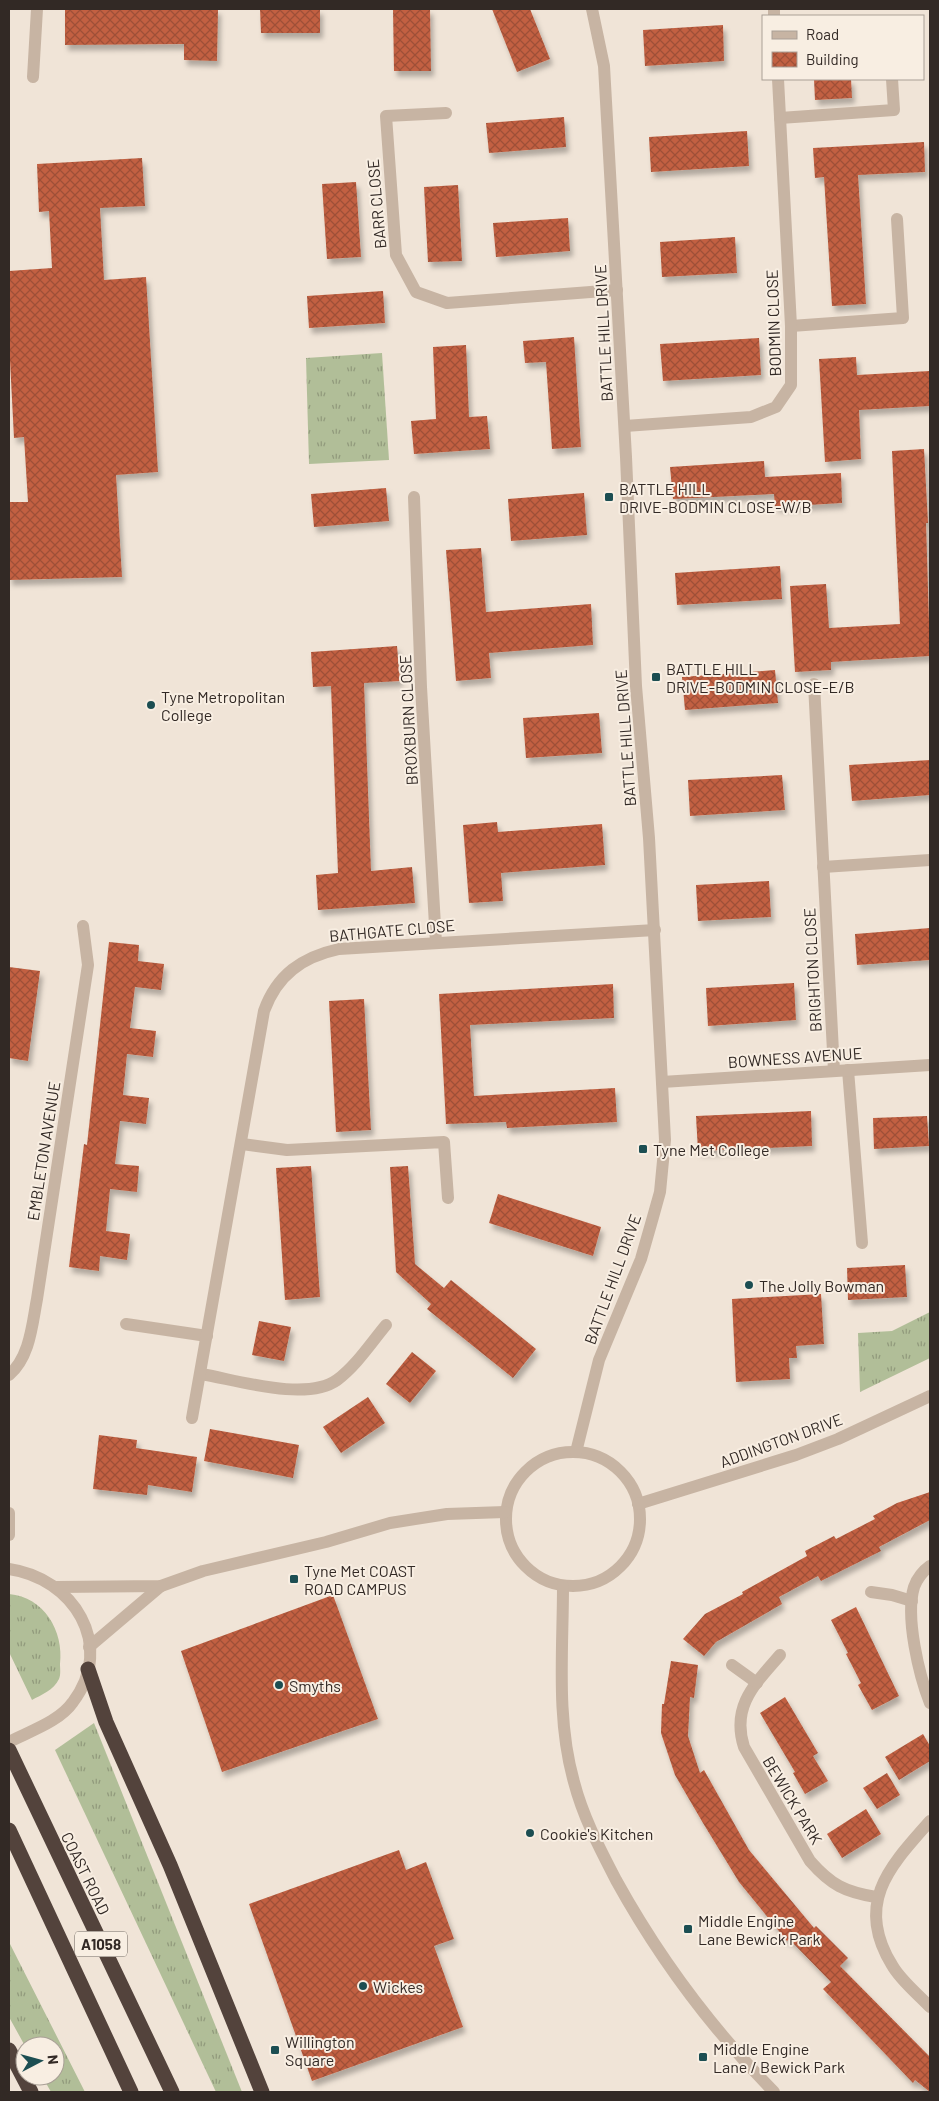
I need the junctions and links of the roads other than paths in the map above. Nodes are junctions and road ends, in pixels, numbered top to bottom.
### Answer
1 (37, 9) edge
2 (592, 9) edge
3 (33, 77) dead end
4 (778, 80) edge
5 (892, 80) edge
6 (446, 113) dead end
7 (780, 118) junction
8 (897, 219) dead end
9 (617, 290) junction
10 (791, 326) junction
11 (624, 426) junction
12 (414, 497) dead end
13 (814, 684) dead end
14 (930, 860) edge
15 (823, 867) junction
16 (83, 926) dead end
17 (655, 930) junction
18 (436, 942) junction
19 (930, 1065) edge
20 (848, 1070) junction
21 (834, 1071) junction
22 (662, 1082) junction
23 (242, 1144) junction
24 (448, 1198) dead end
25 (862, 1243) dead end
26 (126, 1324) dead end
27 (386, 1326) dead end
28 (207, 1336) junction
29 (201, 1374) junction
30 (9, 1375) edge
31 (930, 1396) edge
32 (192, 1418) dead end
33 (576, 1452) junction
34 (638, 1504) junction
35 (505, 1512) junction
36 (9, 1513) edge
37 (9, 1535) edge
38 (930, 1566) edge
39 (9, 1569) edge
40 (161, 1586) junction
41 (563, 1586) junction
42 (57, 1587) junction
43 (871, 1592) dead end
44 (912, 1601) junction
45 (89, 1647) junction
46 (780, 1655) dead end
47 (732, 1665) dead end
48 (88, 1669) junction
49 (757, 1683) junction
50 (930, 1703) edge
51 (9, 1742) edge
52 (9, 1750) edge
53 (930, 1821) edge
54 (9, 1830) edge
55 (876, 1897) junction
56 (930, 2008) edge
57 (9, 2050) edge
58 (31, 2092) edge
59 (130, 2092) edge
60 (172, 2092) edge
61 (262, 2092) edge
62 (774, 2092) edge

1 - 3 street
2 - 9 street, BATTLE HILL DRIVE
4 - 7 street, BODMIN CLOSE
5 - 7 street
6 - 9 street, BARR CLOSE
7 - 10 street, BODMIN CLOSE
8 - 10 street
9 - 11 street, BATTLE HILL DRIVE
10 - 11 street, BODMIN CLOSE
11 - 17 street, BATTLE HILL DRIVE
12 - 18 street, BROXBURN CLOSE
13 - 15 street, BRIGHTON CLOSE
14 - 15 street
15 - 21 street, BRIGHTON CLOSE
16 - 30 street, EMBLETON AVENUE
17 - 18 street, BATHGATE CLOSE
17 - 22 street, BATTLE HILL DRIVE
18 - 23 street, BATHGATE CLOSE
19 - 20 street, BOWNESS AVENUE
20 - 21 street, BOWNESS AVENUE
20 - 25 street
21 - 22 street, BOWNESS AVENUE
22 - 33 street, BATTLE HILL DRIVE
23 - 24 street
23 - 28 street, BATHGATE CLOSE
26 - 28 street
27 - 29 street
28 - 29 street, BATHGATE CLOSE
29 - 32 street, BATHGATE CLOSE
31 - 34 street, ADDINGTON DRIVE
33 - 34 street
33 - 35 street
34 - 41 street
35 - 40 street
35 - 41 street
36 - 37 street
38 - 44 street
39 - 42 street
40 - 42 street
40 - 45 street
41 - 62 street
42 - 45 street
43 - 44 street
44 - 50 street
45 - 48 street
46 - 49 street, BEWICK PARK
47 - 49 street
48 - 51 street
48 - 61 highway
49 - 55 street, BEWICK PARK
52 - 60 highway, COAST ROAD / A1058
53 - 55 street
54 - 59 highway, A1058
55 - 56 street
57 - 58 highway

